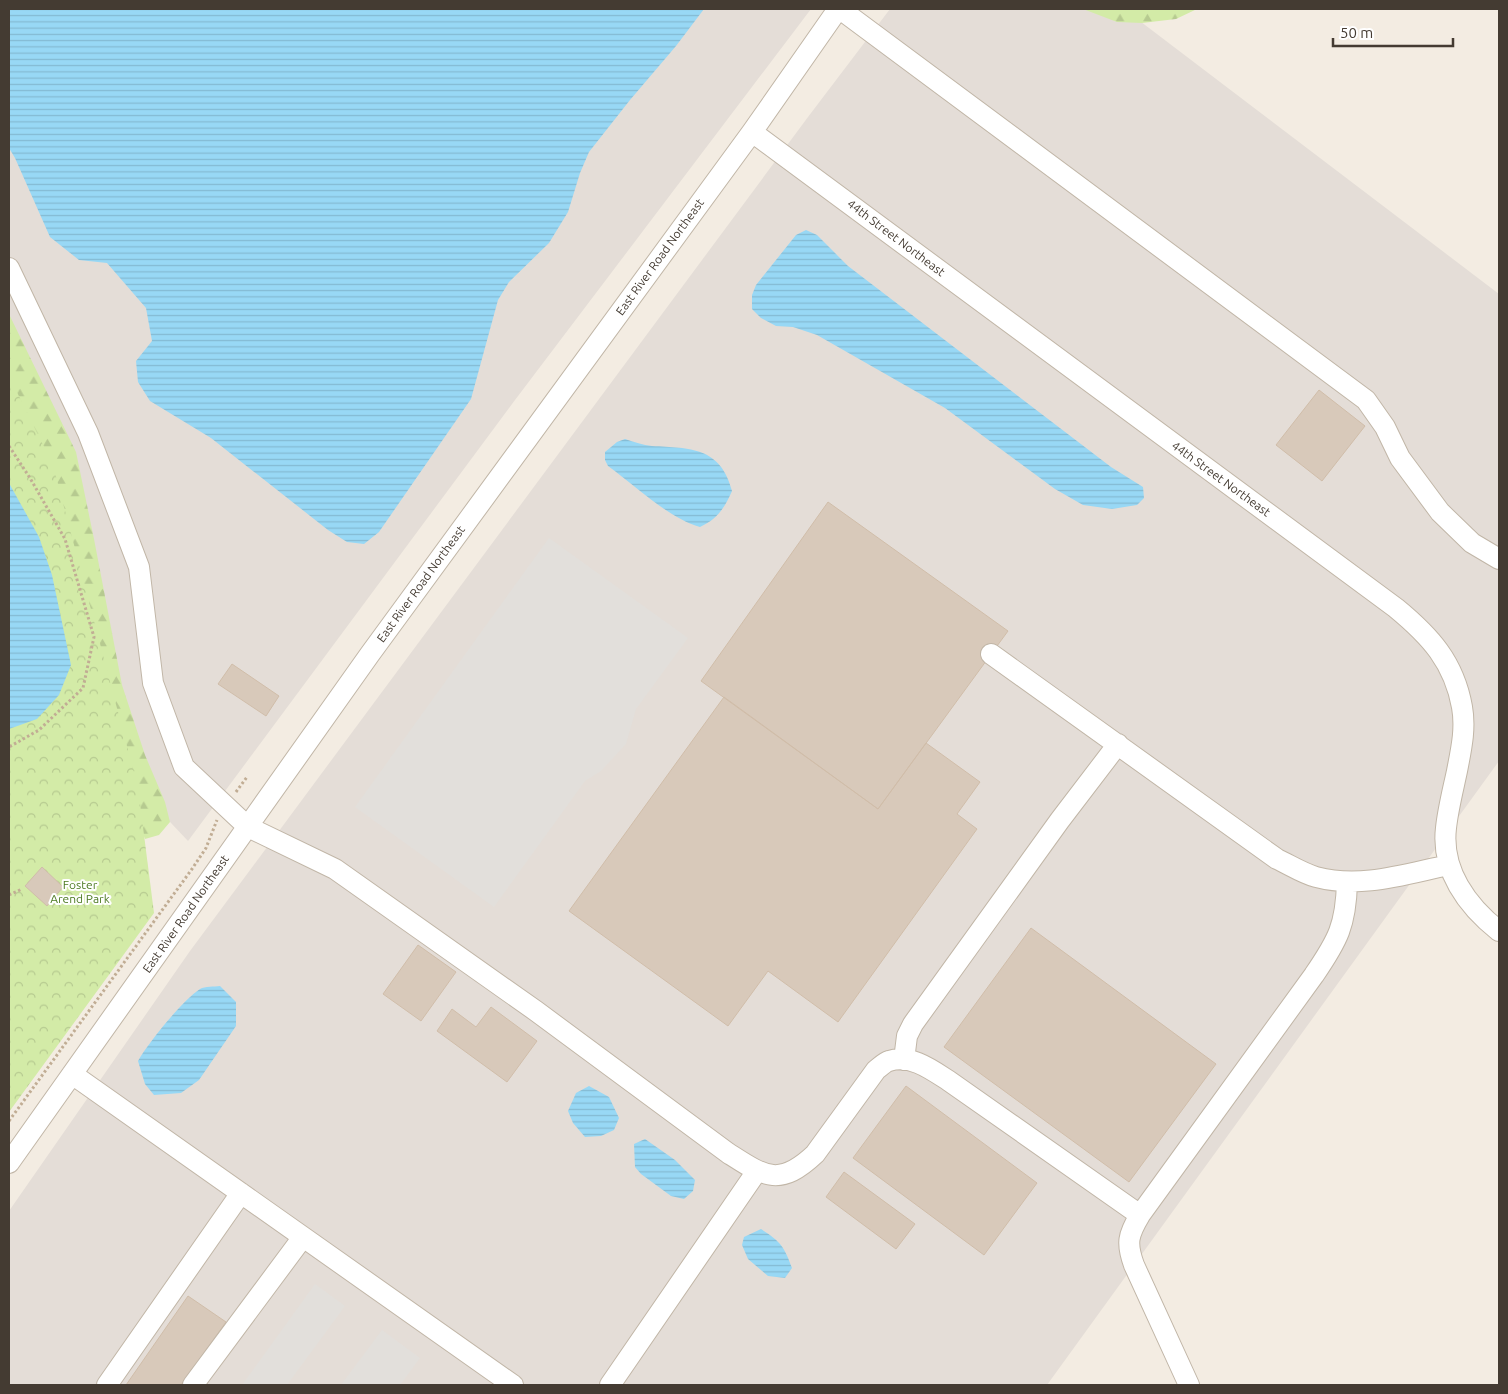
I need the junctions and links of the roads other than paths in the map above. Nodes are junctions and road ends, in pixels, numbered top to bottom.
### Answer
1 (839, 9) edge
2 (752, 132) junction
3 (9, 268) edge
4 (1499, 559) edge
5 (991, 654) dead end
6 (1118, 744) junction
7 (248, 827) junction
8 (1449, 865) junction
9 (1347, 882) junction
10 (1499, 931) edge
11 (904, 1060) junction
12 (72, 1074) junction
13 (9, 1163) edge
14 (757, 1171) junction
15 (241, 1193) junction
16 (1140, 1215) junction
17 (303, 1237) junction
18 (507, 1384) edge
19 (107, 1385) edge
20 (193, 1385) edge
21 (610, 1385) edge
22 (1189, 1385) edge

1 - 2 street, East River Road Northeast
1 - 4 street
2 - 7 street, East River Road Northeast
2 - 8 street, 44th Street Northeast
3 - 7 street
5 - 6 street
6 - 9 street
6 - 11 street
7 - 12 street, East River Road Northeast
7 - 14 street
8 - 9 street
8 - 10 street, 44th Street Northeast
9 - 16 street
11 - 14 street
11 - 16 street
12 - 13 street, East River Road Northeast
12 - 15 street
14 - 21 street
15 - 17 street
15 - 19 street
16 - 22 street
17 - 18 street
17 - 20 street

